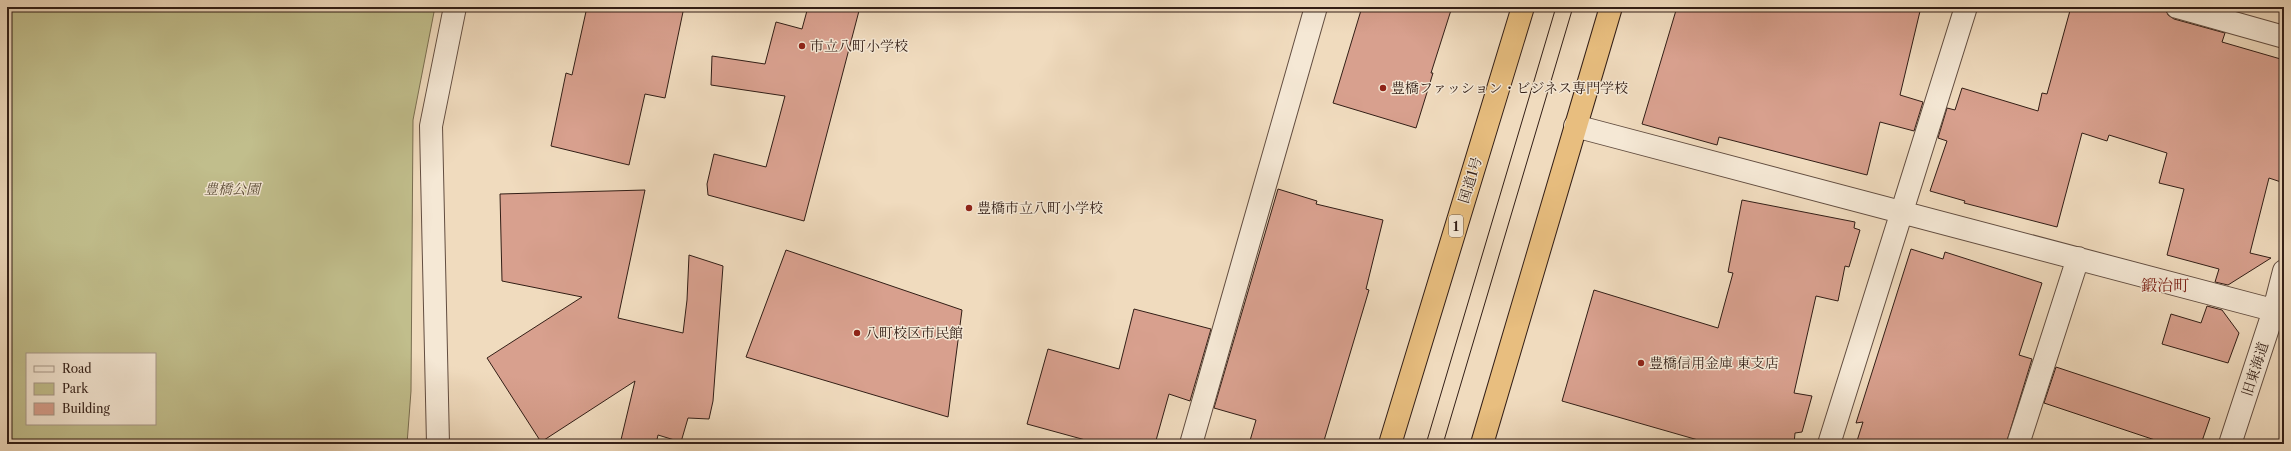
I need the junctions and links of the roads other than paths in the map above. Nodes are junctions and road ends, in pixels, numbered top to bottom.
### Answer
1 (455, 7) edge
2 (1316, 7) edge
3 (1523, 7) edge
4 (1611, 7) edge
5 (1966, 7) edge
6 (2177, 7) edge
7 (2284, 37) edge
8 (1575, 126) junction
9 (1901, 213) junction
10 (2078, 258) junction
11 (2284, 271) edge
12 (2279, 311) edge
13 (438, 444) edge
14 (1191, 444) edge
15 (1390, 444) edge
16 (1482, 444) edge
17 (1829, 444) edge
18 (2018, 444) edge
19 (2230, 444) edge

1 - 13 street
2 - 14 street
3 - 15 highway, 国道1号 / 1
4 - 8 highway
5 - 9 street
6 - 7 street
8 - 9 street
8 - 16 highway
9 - 10 street
9 - 17 street
10 - 12 street
10 - 18 street
11 - 12 street, 旧東海道
12 - 19 street, 旧東海道

